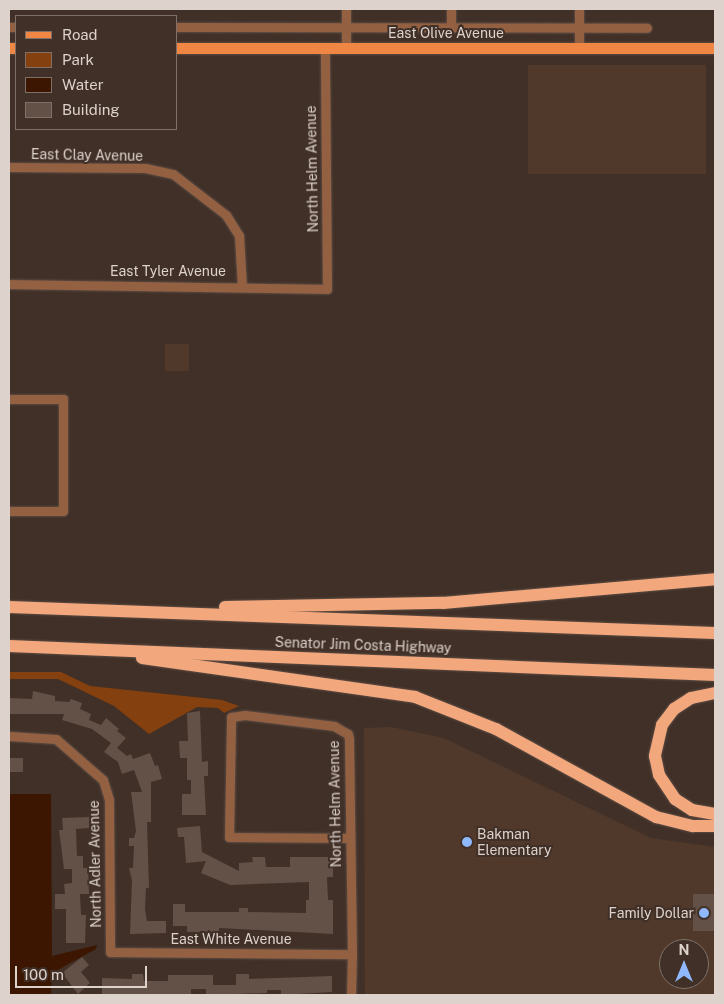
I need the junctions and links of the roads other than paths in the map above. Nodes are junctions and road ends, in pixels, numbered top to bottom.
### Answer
1 (346, 9) edge
2 (451, 9) edge
3 (579, 9) edge
4 (178, 27) edge
5 (346, 27) junction
6 (451, 27) junction
7 (579, 28) junction
8 (647, 28) dead end
9 (178, 48) edge
10 (325, 48) junction
11 (346, 48) junction
12 (579, 48) junction
13 (715, 48) edge
14 (9, 167) edge
15 (9, 284) edge
16 (242, 286) junction
17 (328, 289) joint
18 (9, 399) edge
19 (9, 511) edge
20 (715, 579) edge
21 (9, 607) edge
22 (63, 609) junction
23 (715, 633) edge
24 (9, 646) edge
25 (60, 648) junction
26 (715, 675) edge
27 (715, 693) edge
28 (9, 736) edge
29 (715, 814) edge
30 (715, 826) edge
31 (350, 838) junction
32 (110, 952) joint
33 (352, 954) junction
34 (351, 995) edge

1 - 5 street
2 - 6 street
3 - 7 street
4 - 5 street
5 - 6 street
5 - 11 street
6 - 7 street
7 - 8 street
7 - 12 street
9 - 10 main road, East Olive Avenue
10 - 11 main road, East Olive Avenue
10 - 17 street, North Helm Avenue
11 - 12 main road, East Olive Avenue
12 - 13 main road, East Olive Avenue
14 - 16 street, East Clay Avenue
15 - 16 street, East Tyler Avenue
16 - 17 street, East Tyler Avenue
18 - 19 street
20 - 22 highway
21 - 22 highway, Senator Jim Costa Highway
22 - 23 highway, Senator Jim Costa Highway
24 - 25 highway, Senator Jim Costa Highway
25 - 26 highway, Senator Jim Costa Highway
25 - 30 highway
27 - 29 highway
28 - 32 street, North Adler Avenue
31 - 31 street, North Helm Avenue
31 - 33 street, North Helm Avenue
32 - 33 street, East White Avenue
33 - 34 street, North Helm Avenue

